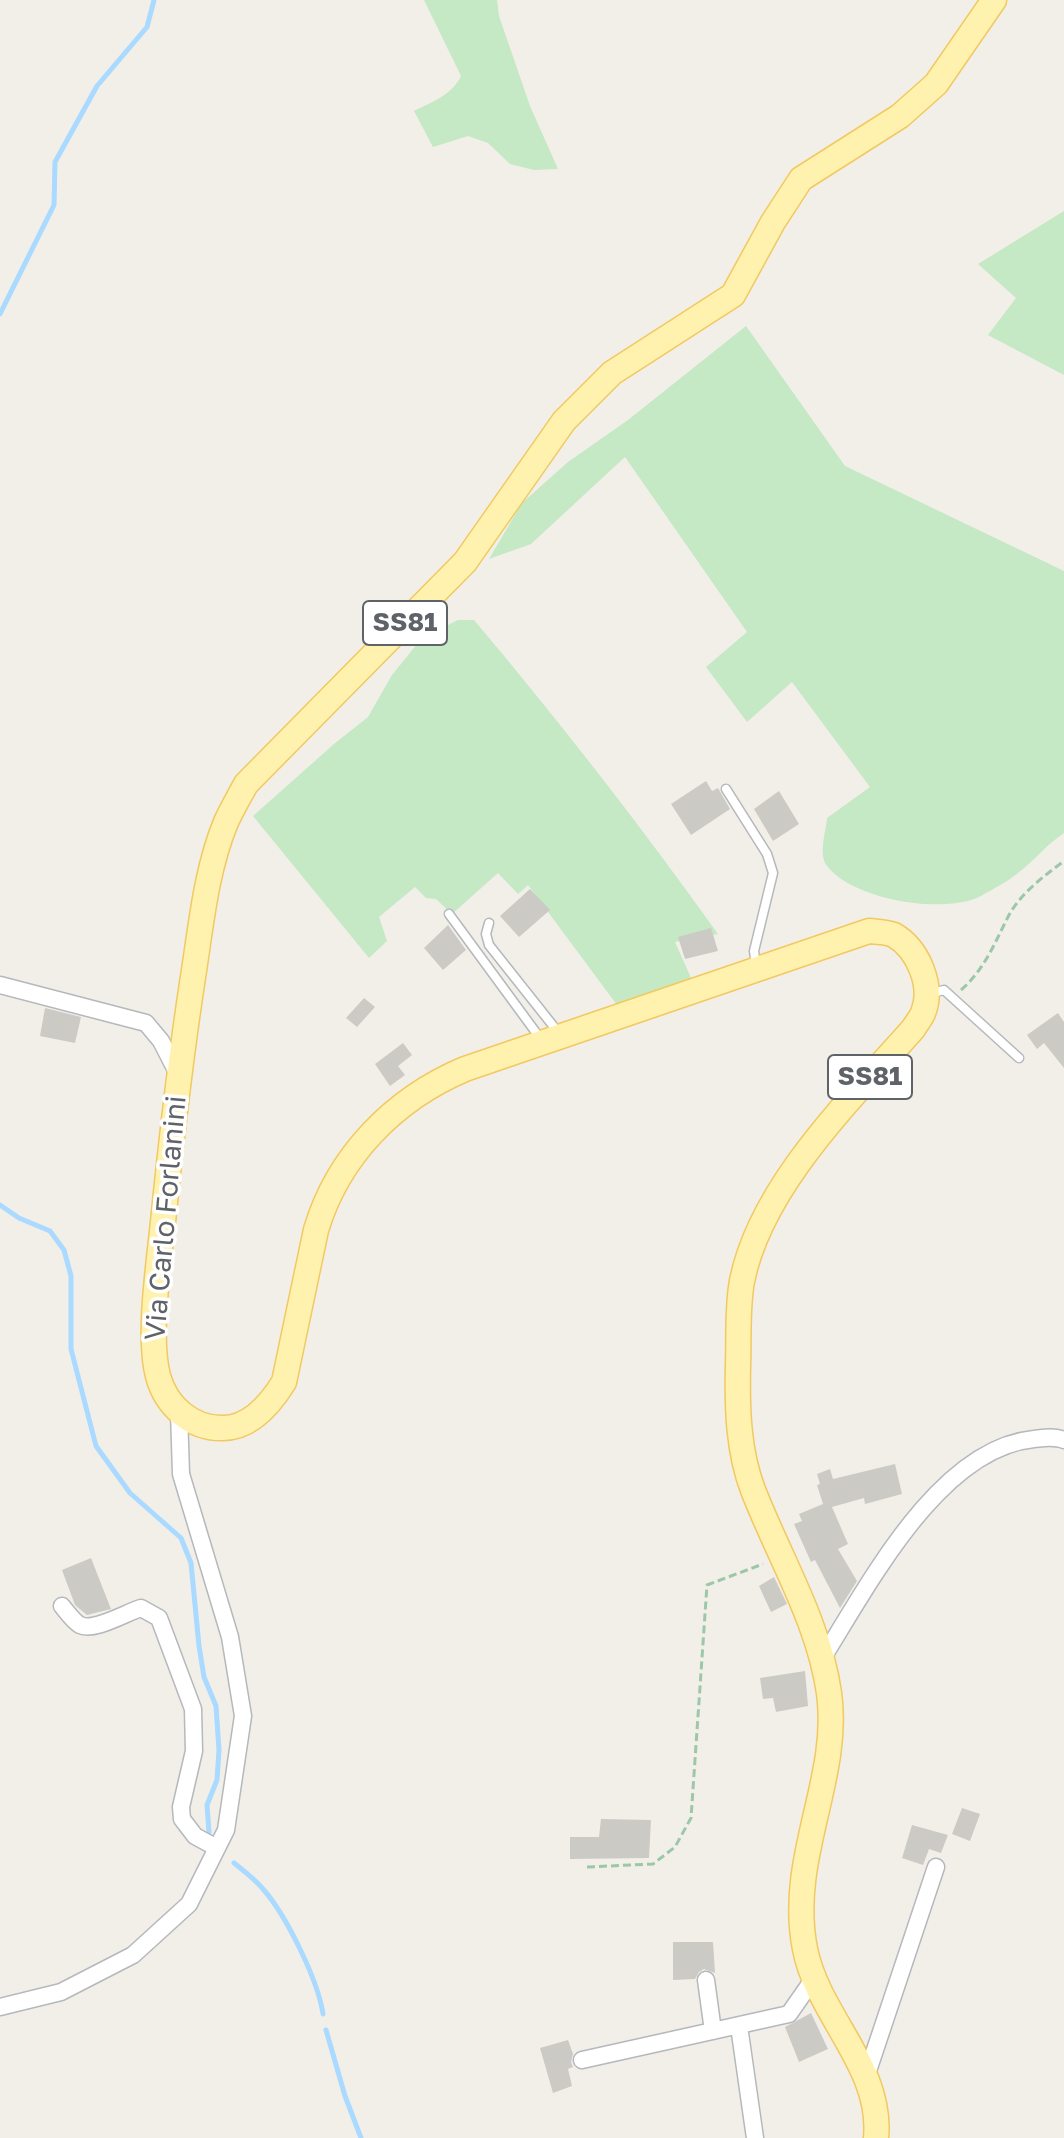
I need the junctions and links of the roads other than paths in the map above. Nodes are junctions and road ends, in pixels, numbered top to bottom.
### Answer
1 (994, 0) edge
2 (726, 789) dead end
3 (449, 914) dead end
4 (489, 923) dead end
5 (756, 970) junction
6 (0, 985) edge
7 (927, 994) junction
8 (552, 1039) junction
9 (1019, 1058) dead end
10 (178, 1074) junction
11 (179, 1412) junction
12 (1064, 1440) edge
13 (62, 1606) dead end
14 (822, 1659) junction
15 (217, 1848) junction
16 (936, 1867) dead end
17 (706, 1980) dead end
18 (812, 1981) junction
19 (0, 2007) edge
20 (739, 2026) junction
21 (713, 2031) junction
22 (582, 2060) dead end
23 (866, 2077) junction
24 (755, 2138) edge
25 (876, 2138) edge

1 - 10 main road, Via Carlo Forlanini / SS81
2 - 5 lane
3 - 8 lane
4 - 8 lane
5 - 7 main road
5 - 8 main road
6 - 10 street
7 - 9 lane
7 - 14 main road, SS81
8 - 11 main road
10 - 11 main road, Via Carlo Forlanini / SS81
11 - 15 street
12 - 14 street
13 - 15 street
14 - 18 main road, SS81
15 - 19 street
16 - 23 street
17 - 21 street
18 - 20 street
18 - 23 main road, SS81
20 - 21 street
20 - 24 street
21 - 22 street
23 - 25 main road, SS81

